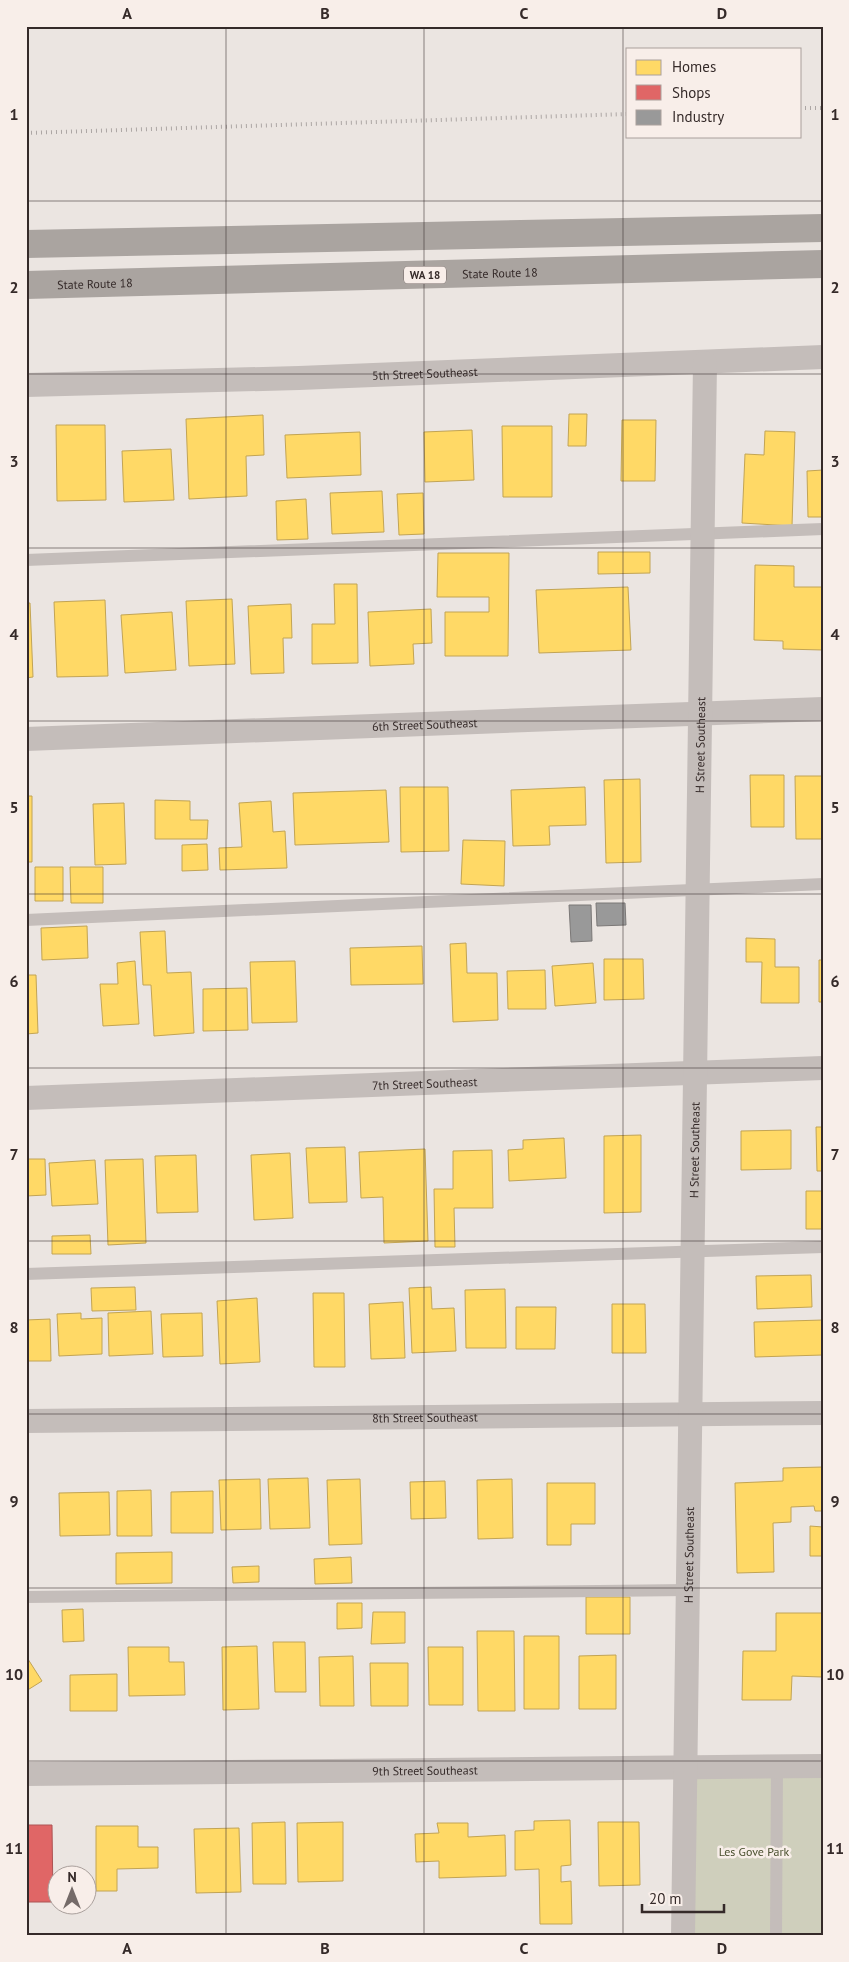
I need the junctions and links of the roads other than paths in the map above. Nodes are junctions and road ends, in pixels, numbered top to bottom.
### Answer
1 (823, 228) edge
2 (26, 244) edge
3 (823, 264) edge
4 (26, 285) edge
5 (823, 358) edge
6 (705, 363) junction
7 (26, 385) edge
8 (823, 529) edge
9 (702, 533) junction
10 (26, 560) edge
11 (823, 709) edge
12 (700, 714) junction
13 (26, 739) edge
14 (823, 884) edge
15 (698, 888) junction
16 (26, 920) edge
17 (823, 1068) edge
18 (696, 1072) junction
19 (26, 1098) edge
20 (823, 1247) edge
21 (693, 1252) junction
22 (26, 1274) edge
23 (823, 1413) edge
24 (691, 1414) junction
25 (26, 1421) edge
26 (689, 1590) junction
27 (26, 1597) edge
28 (823, 1766) edge
29 (686, 1767) junction
30 (777, 1767) junction
31 (26, 1774) edge
32 (683, 1936) edge
33 (776, 1936) edge

1 - 2 highway
3 - 4 highway, State Route 18 / WA 18
5 - 6 street, 5th Street Southeast
6 - 7 street, 5th Street Southeast
6 - 9 street, H Street Southeast
8 - 9 lane
9 - 10 lane
9 - 12 street, H Street Southeast
11 - 12 street, 6th Street Southeast
12 - 13 street, 6th Street Southeast
12 - 15 street, H Street Southeast
14 - 15 lane
15 - 16 lane
15 - 18 street, H Street Southeast
17 - 18 street, 7th Street Southeast
18 - 19 street, 7th Street Southeast
18 - 21 street, H Street Southeast
20 - 21 lane
21 - 22 lane
21 - 24 street, H Street Southeast
23 - 24 street, 8th Street Southeast
24 - 25 street, 8th Street Southeast
24 - 26 street, H Street Southeast
26 - 27 lane
26 - 29 street, H Street Southeast
28 - 30 street, 9th Street Southeast
29 - 30 street, 9th Street Southeast
29 - 31 street, 9th Street Southeast
29 - 32 street, H Street Southeast
30 - 33 lane

